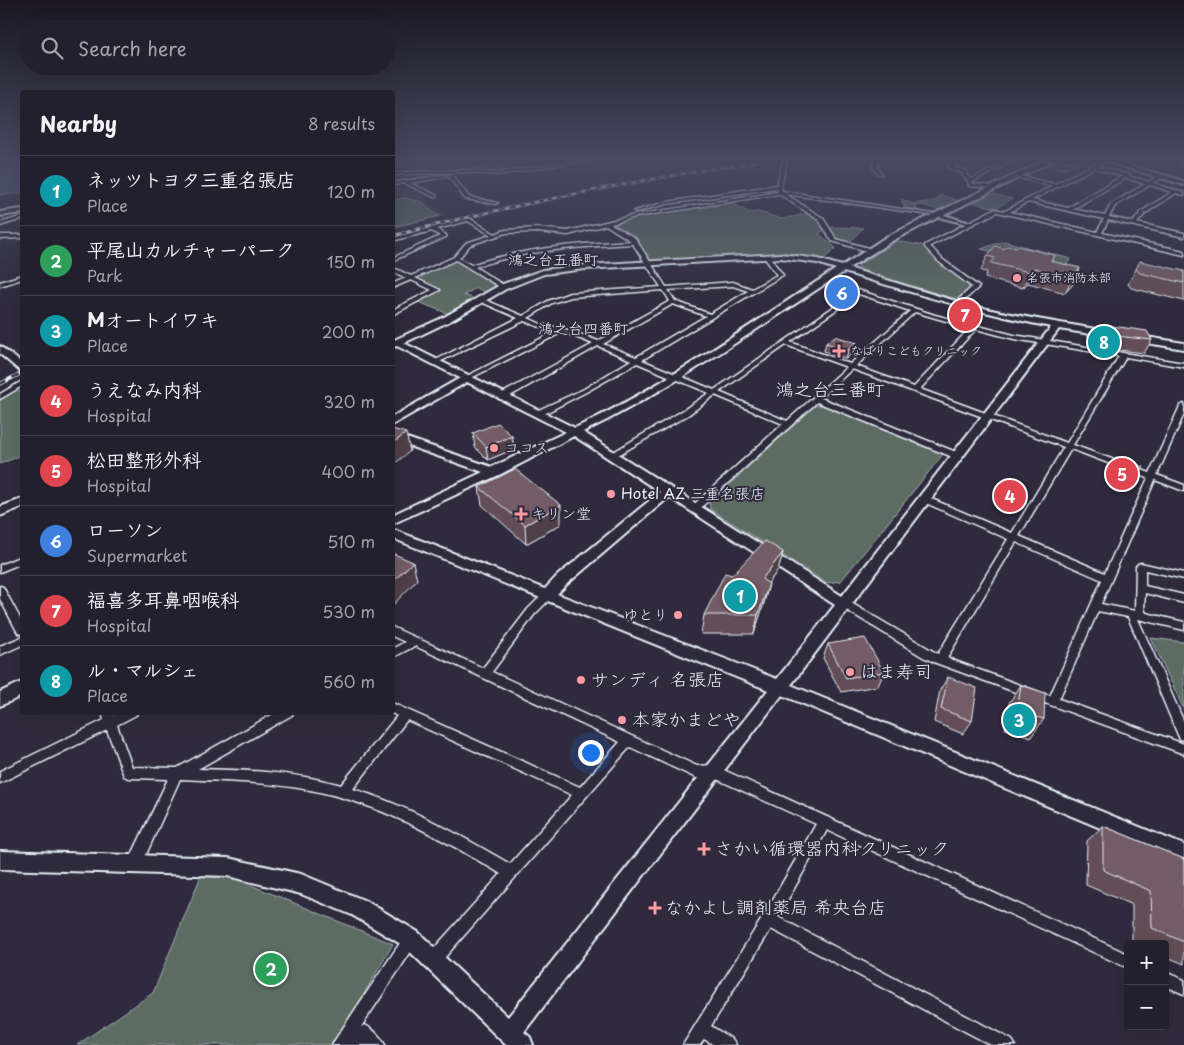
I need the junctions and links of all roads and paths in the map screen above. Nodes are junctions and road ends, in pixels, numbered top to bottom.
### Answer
1 (641, 210) edge
2 (670, 210) edge
3 (806, 210) edge
4 (902, 210) edge
5 (948, 210) edge
6 (1010, 210) edge
7 (1068, 210) edge
8 (1111, 210) edge
9 (1147, 210) edge
10 (20, 211) edge
11 (1006, 212) junction
12 (0, 214) edge
13 (938, 215) junction
14 (1107, 218) junction
15 (20, 219) edge
16 (620, 220) junction
17 (606, 223) junction
18 (968, 224) junction
19 (1134, 224) junction
20 (0, 225) edge
21 (432, 228) junction
22 (20, 233) edge
23 (1099, 234) junction
24 (0, 235) edge
25 (494, 235) junction
26 (1183, 235) edge
27 (20, 237) edge
28 (395, 239) edge
29 (1176, 239) dead end
30 (635, 242) junction
31 (1171, 244) dead end
32 (1165, 248) junction
33 (870, 250) junction
34 (1184, 253) edge
35 (767, 257) junction
36 (456, 258) junction
37 (395, 259) edge
38 (650, 264) junction
39 (470, 267) junction
40 (842, 268) junction
41 (395, 271) edge
42 (20, 278) edge
43 (410, 279) junction
44 (0, 284) edge
45 (395, 285) edge
46 (503, 287) junction
47 (665, 288) junction
48 (753, 291) junction
49 (481, 300) junction
50 (673, 302) junction
51 (957, 304) junction
52 (914, 310) junction
53 (395, 311) edge
54 (711, 316) junction
55 (524, 318) junction
56 (1057, 326) junction
57 (974, 327) junction
58 (563, 330) junction
59 (395, 343) edge
60 (395, 343) edge
61 (786, 343) junction
62 (1045, 343) junction
63 (598, 344) junction
64 (1184, 346) edge
65 (0, 348) edge
66 (1123, 356) junction
67 (638, 360) junction
68 (435, 362) junction
69 (20, 366) edge
70 (1184, 366) edge
71 (852, 367) junction
72 (674, 376) junction
73 (467, 378) junction
74 (19, 384) edge
75 (915, 390) junction
76 (713, 393) junction
77 (0, 397) edge
78 (502, 397) junction
79 (816, 399) junction
80 (1184, 406) edge
81 (537, 414) junction
82 (988, 416) junction
83 (395, 420) edge
84 (789, 424) junction
85 (575, 432) junction
86 (395, 437) edge
87 (1069, 446) junction
88 (613, 456) junction
89 (958, 456) junction
90 (496, 472) junction
91 (1153, 476) junction
92 (1184, 488) edge
93 (668, 492) junction
94 (924, 499) junction
95 (20, 504) edge
96 (694, 509) junction
97 (0, 512) edge
98 (395, 519) edge
99 (395, 534) edge
100 (1013, 538) junction
101 (20, 559) edge
102 (0, 569) edge
103 (1184, 576) edge
104 (1107, 578) junction
105 (1140, 588) junction
106 (1, 594) edge
107 (547, 596) junction
108 (1184, 599) edge
109 (843, 603) junction
110 (1094, 606) junction
111 (1130, 614) junction
112 (19, 616) edge
113 (1142, 616) junction
114 (1184, 626) edge
115 (395, 632) edge
116 (415, 641) junction
117 (20, 642) edge
118 (0, 651) edge
119 (395, 652) edge
120 (940, 660) junction
121 (485, 674) junction
122 (779, 687) junction
123 (20, 690) edge
124 (0, 699) edge
125 (1053, 701) junction
126 (395, 709) edge
127 (406, 714) junction
128 (283, 715) edge
129 (109, 718) edge
130 (1184, 735) edge
131 (629, 740) junction
132 (1184, 749) edge
133 (713, 771) junction
134 (176, 775) junction
135 (0, 777) edge
136 (343, 792) junction
137 (580, 793) junction
138 (824, 823) junction
139 (1184, 854) edge
140 (0, 860) edge
141 (134, 863) junction
142 (510, 872) junction
143 (769, 920) junction
144 (411, 939) junction
145 (434, 958) junction
146 (1124, 960) edge
147 (1169, 981) edge
148 (1184, 987) edge
149 (702, 1029) junction
150 (511, 1041) edge
151 (340, 1045) edge
152 (357, 1045) edge
153 (377, 1045) edge
154 (691, 1045) edge
155 (728, 1045) edge
156 (1007, 1045) edge

1 - 16 street
2 - 16 street
3 - 33 street
4 - 13 street
5 - 13 street
6 - 11 street
7 - 14 street
8 - 14 street
9 - 19 street
10 - 12 main road
11 - 18 street
11 - 23 street
13 - 18 street
13 - 33 street
14 - 19 street
14 - 23 street
15 - 20 street
16 - 17 street
17 - 25 street
17 - 30 street
18 - 51 street
19 - 26 street
21 - 25 street
21 - 28 street
21 - 37 street
22 - 24 street
23 - 32 street
24 - 27 street
25 - 36 street
26 - 29 street
30 - 38 street
30 - 39 street
31 - 32 street
32 - 34 street
33 - 40 street
35 - 38 street
35 - 40 street
35 - 48 street
36 - 39 street
36 - 43 street
38 - 46 street
38 - 47 street
39 - 46 street
40 - 51 street
40 - 72 street
41 - 43 street
42 - 44 street
43 - 45 street
43 - 53 street
46 - 49 street
47 - 48 street
47 - 50 street
47 - 55 street
48 - 54 street
49 - 55 street
49 - 59 street
50 - 54 street
50 - 63 street
51 - 56 street
52 - 57 street
52 - 61 street
52 - 71 street
54 - 67 street
55 - 58 street
55 - 68 street
56 - 62 street
56 - 64 street
57 - 62 street
57 - 75 street
58 - 63 street
58 - 73 street
60 - 68 street
61 - 71 street
61 - 76 street
62 - 66 street
62 - 82 street
63 - 67 street
63 - 78 street
65 - 69 street
66 - 70 street
66 - 87 street
67 - 72 street
67 - 81 street
68 - 73 street
71 - 75 street
71 - 79 street
72 - 76 street
72 - 85 street
73 - 78 street
73 - 83 street
74 - 77 street
75 - 82 street
76 - 84 street
76 - 88 street
78 - 81 street
79 - 84 street
79 - 89 street
80 - 91 street
81 - 85 street
82 - 87 street
82 - 89 street
84 - 96 street
85 - 88 street
85 - 90 street
86 - 90 street
87 - 91 street
87 - 100 street
88 - 93 street
89 - 94 street
90 - 98 street
91 - 92 street
91 - 104 street
93 - 96 street
93 - 107 street
94 - 100 street
94 - 109 street
95 - 97 street
96 - 109 street
99 - 107 street
100 - 104 street
100 - 120 street
101 - 102 street
103 - 105 street
104 - 110 street
105 - 108 street
105 - 113 street
106 - 112 street
107 - 121 street
107 - 122 street
109 - 120 street
109 - 122 street
110 - 111 street
110 - 125 street
111 - 113 street
111 - 130 street
113 - 114 street
115 - 116 street
116 - 119 street
116 - 121 street
117 - 118 street
120 - 125 street
121 - 131 street
122 - 133 street
122 - 139 street
123 - 124 street
125 - 132 street
126 - 127 street
127 - 136 street
127 - 137 street
128 - 134 street
129 - 134 street
129 - 135 street
131 - 133 street
131 - 137 street
133 - 138 street
133 - 150 street
134 - 136 street
134 - 141 street
136 - 142 street
137 - 142 street
138 - 143 street
138 - 146 street
140 - 141 street
141 - 144 street
142 - 145 street
143 - 149 street
143 - 156 street
144 - 145 street
144 - 151 street
145 - 150 street
147 - 148 street
149 - 154 street
149 - 155 street
152 - 153 street

